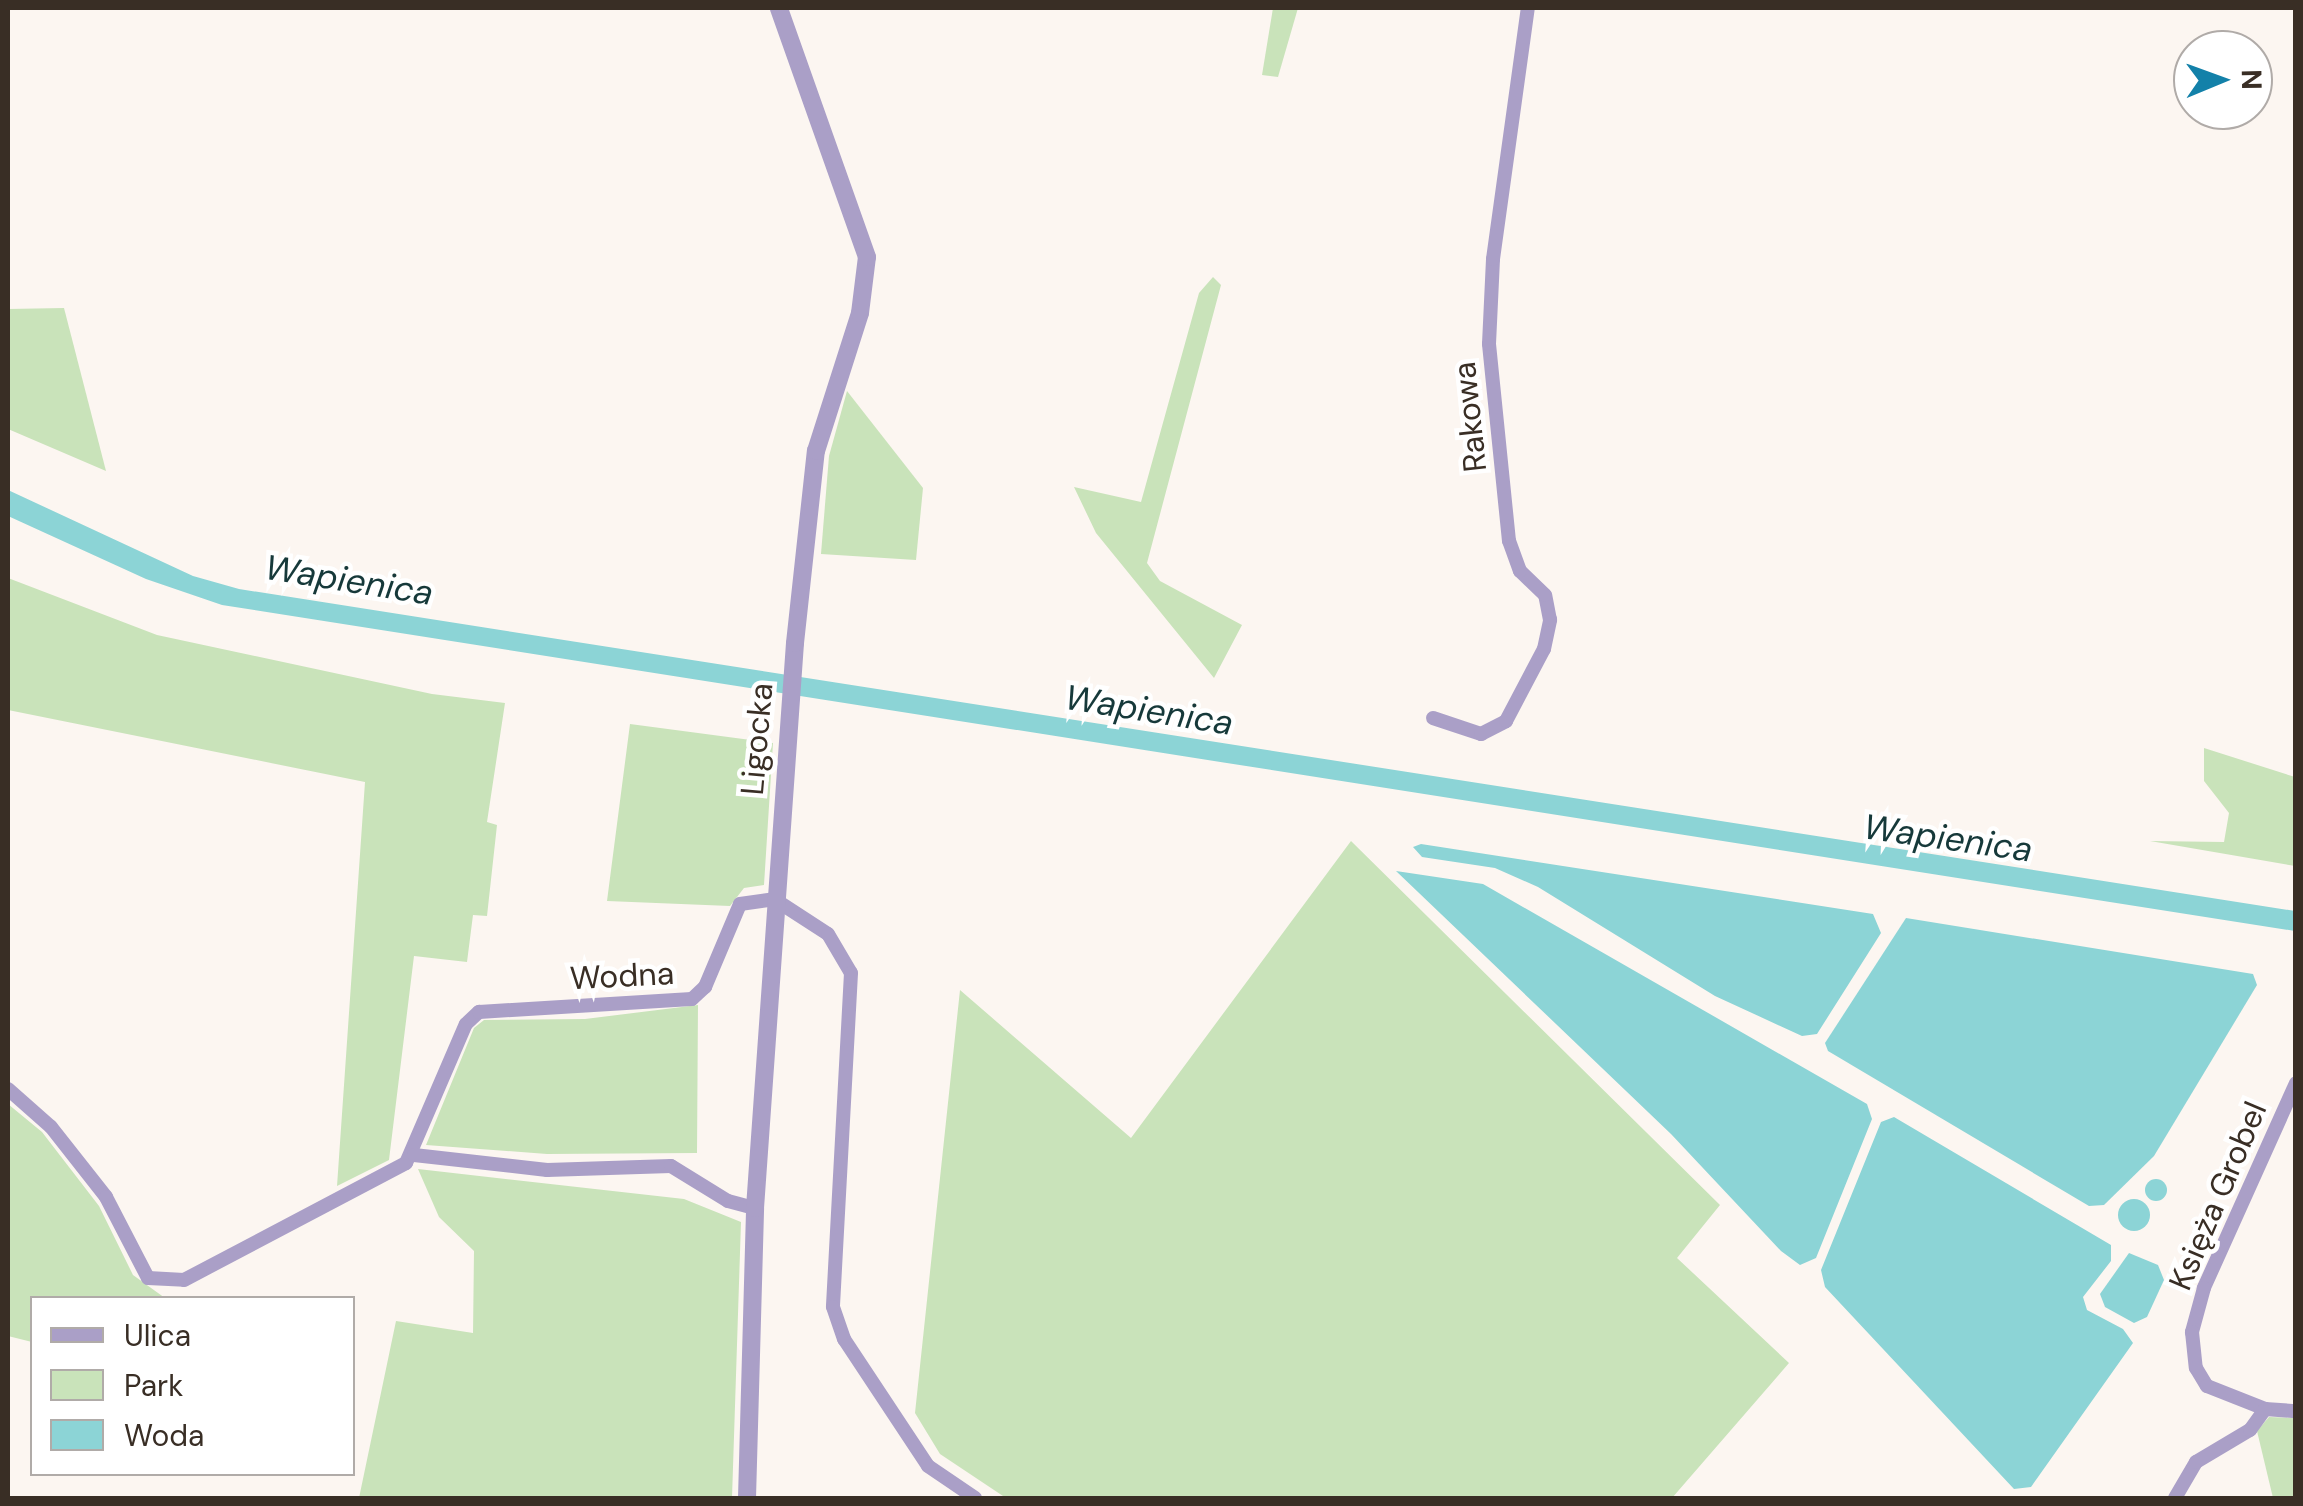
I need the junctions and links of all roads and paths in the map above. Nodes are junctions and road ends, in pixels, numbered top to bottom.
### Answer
1 (778, 8) edge
2 (1528, 8) edge
3 (1433, 718) dead end
4 (774, 898) junction
5 (2296, 1082) edge
6 (8, 1089) edge
7 (414, 1155) junction
8 (754, 1208) junction
9 (2265, 1408) junction
10 (2296, 1411) edge
11 (747, 1498) edge
12 (975, 1498) edge
13 (2175, 1498) edge

1 - 4 street, Ligocka
2 - 3 street, Rakowa
4 - 7 street, Wodna
4 - 8 street, Ligocka
4 - 12 street
5 - 9 street, Księża Grobel
6 - 7 street
7 - 8 street
8 - 11 street, Ligocka
9 - 10 street
9 - 13 street

